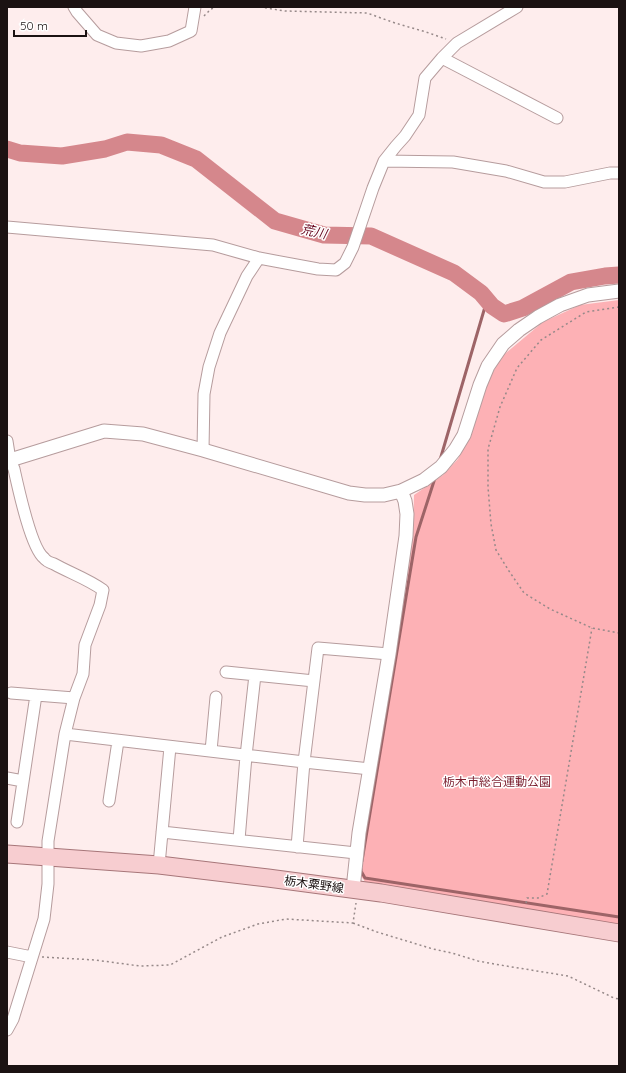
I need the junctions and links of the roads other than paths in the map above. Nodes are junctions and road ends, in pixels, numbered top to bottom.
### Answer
1 (74, 7) edge
2 (195, 7) edge
3 (517, 7) edge
4 (442, 58) junction
5 (557, 118) dead end
6 (384, 161) junction
7 (619, 173) edge
8 (7, 227) edge
9 (259, 258) junction
10 (619, 291) edge
11 (7, 441) edge
12 (203, 450) junction
13 (8, 460) edge
14 (401, 491) junction
15 (389, 654) junction
16 (226, 672) dead end
17 (255, 675) junction
18 (314, 681) junction
19 (11, 693) dead end
20 (36, 695) junction
21 (216, 697) dead end
22 (74, 698) junction
23 (65, 734) junction
24 (118, 741) junction
25 (170, 747) junction
26 (211, 752) junction
27 (246, 756) junction
28 (304, 762) junction
29 (370, 769) junction
30 (7, 778) edge
31 (23, 781) junction
32 (109, 801) dead end
33 (17, 822) dead end
34 (162, 832) junction
35 (239, 840) junction
36 (297, 847) junction
37 (356, 853) junction
38 (7, 854) edge
39 (48, 857) junction
40 (159, 865) junction
41 (353, 889) junction
42 (619, 933) edge
43 (7, 952) edge
44 (32, 957) junction
45 (7, 1030) edge

1 - 2 street
3 - 4 street
4 - 5 street
4 - 6 street
6 - 7 street
6 - 9 street
8 - 9 street
9 - 12 street
10 - 14 street
11 - 13 street
12 - 13 street
12 - 14 street
13 - 22 street
14 - 15 street
15 - 18 street
15 - 29 street
16 - 17 street
17 - 18 street
17 - 27 street
18 - 28 street
19 - 20 street
20 - 22 street
20 - 31 street
21 - 26 street
22 - 23 street
23 - 24 street
23 - 39 street
24 - 25 street
24 - 32 street
25 - 26 street
25 - 34 street
26 - 27 street
27 - 28 street
27 - 35 street
28 - 29 street
28 - 36 street
29 - 37 street
30 - 31 street
31 - 33 street
34 - 35 street
34 - 40 street
35 - 36 street
36 - 37 street
37 - 41 street
38 - 39 main road, 栃木粟野線
39 - 40 main road, 栃木粟野線
39 - 44 street
40 - 41 main road, 栃木粟野線
41 - 42 main road, 栃木粟野線
43 - 44 street
44 - 45 street

